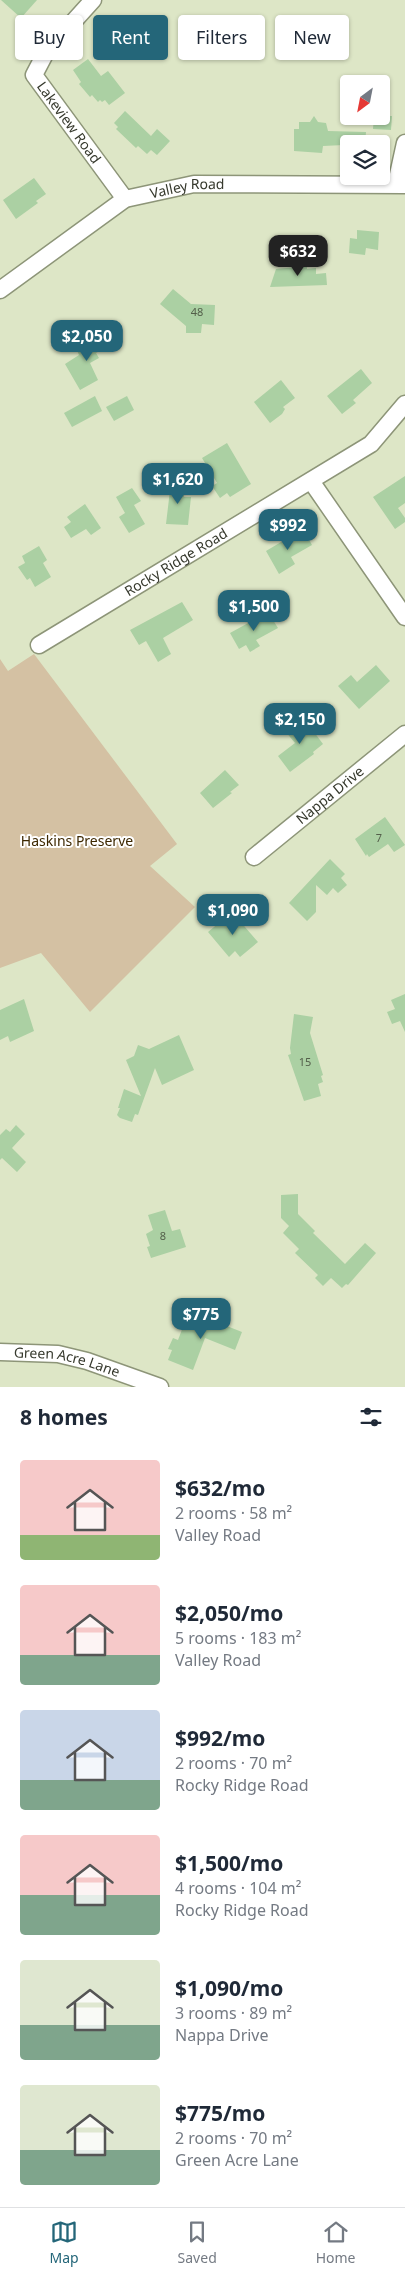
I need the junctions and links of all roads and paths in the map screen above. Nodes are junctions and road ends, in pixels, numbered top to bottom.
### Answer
1 (93, 0) edge
2 (405, 143) edge
3 (401, 184) edge
4 (124, 199) junction
5 (0, 290) edge
6 (405, 404) edge
7 (311, 481) junction
8 (405, 617) edge
9 (39, 645) dead end
10 (405, 734) edge
11 (254, 857) dead end
12 (0, 1352) edge
13 (160, 1387) edge

1 - 4 street, Lakeview Road
2 - 3 street
3 - 4 street, Valley Road
4 - 5 street, Valley Road
6 - 7 street, Rocky Ridge Road
7 - 8 street
7 - 9 street, Rocky Ridge Road
10 - 11 street, Nappa Drive
12 - 13 street, Green Acre Lane

